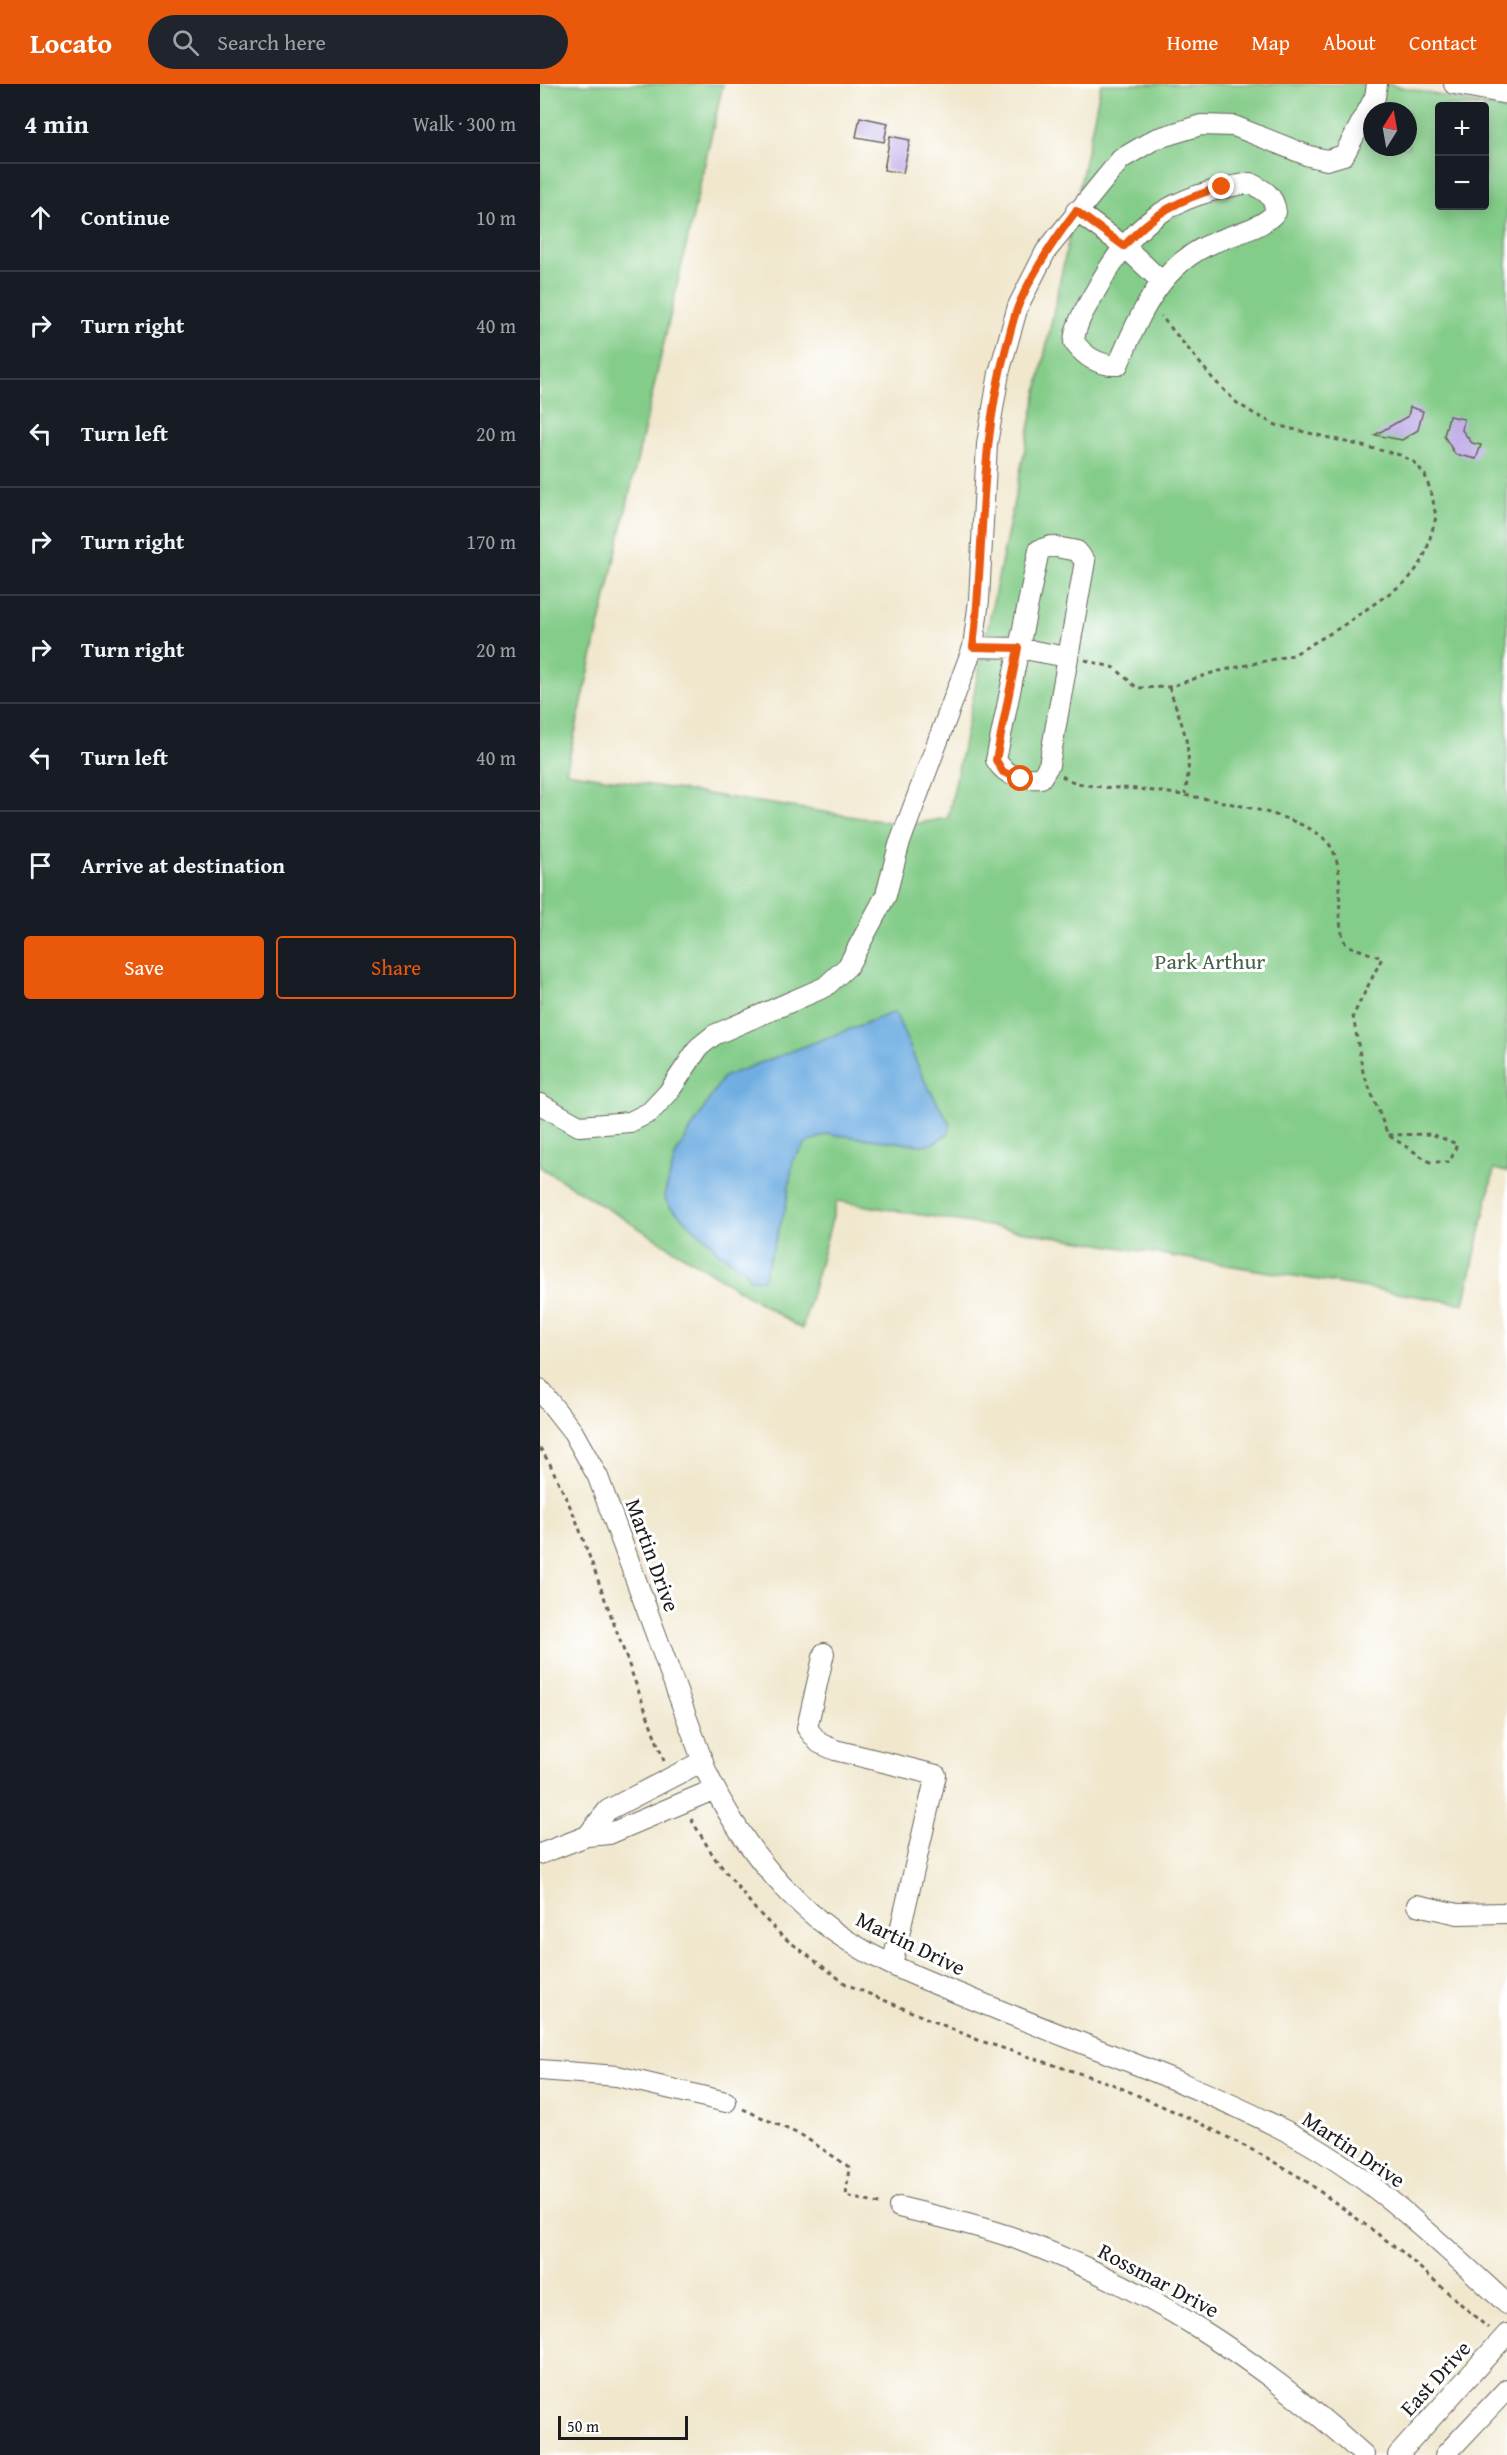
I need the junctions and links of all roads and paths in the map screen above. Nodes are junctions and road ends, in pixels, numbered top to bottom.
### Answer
1 (1377, 84) edge
2 (1454, 84) edge
3 (1507, 94) edge
4 (1076, 211) junction
5 (1124, 246) junction
6 (1161, 281) junction
7 (1144, 306) junction
8 (973, 647) junction
9 (1018, 648) junction
10 (1067, 657) junction
11 (1169, 687) junction
12 (1049, 765) junction
13 (1185, 794) junction
14 (540, 1104) edge
15 (1388, 1135) junction
16 (540, 1390) edge
17 (540, 1449) edge
18 (824, 1653) dead end
19 (703, 1761) junction
20 (664, 1762) dead end
21 (715, 1789) junction
22 (686, 1811) dead end
23 (587, 1836) junction
24 (540, 1854) edge
25 (1417, 1905) dead end
26 (1507, 1913) edge
27 (892, 1965) junction
28 (540, 2070) edge
29 (726, 2102) joint
30 (899, 2207) joint
31 (1507, 2304) edge
32 (1500, 2333) edge
33 (1507, 2389) edge
34 (1364, 2455) edge
35 (1398, 2455) edge
36 (1445, 2455) edge

1 - 4 street
2 - 3 street
4 - 5 street
4 - 8 street
5 - 6 street
5 - 6 street
5 - 7 street
6 - 7 street
7 - 11 path
8 - 9 street
8 - 14 street
9 - 10 street
9 - 10 street
9 - 12 street
10 - 11 path
10 - 12 street
11 - 13 path
12 - 13 path
13 - 15 path
15 - 15 path
16 - 19 street, Martin Drive
17 - 20 path
18 - 27 street
19 - 21 street, Martin Drive
19 - 23 street
21 - 23 street
21 - 27 street, Martin Drive
22 - 32 path
23 - 24 street
25 - 26 street
27 - 31 street, Martin Drive
28 - 29 street
29 - 30 path
30 - 34 street, Rossmar Drive
32 - 35 street, East Drive
33 - 36 street

